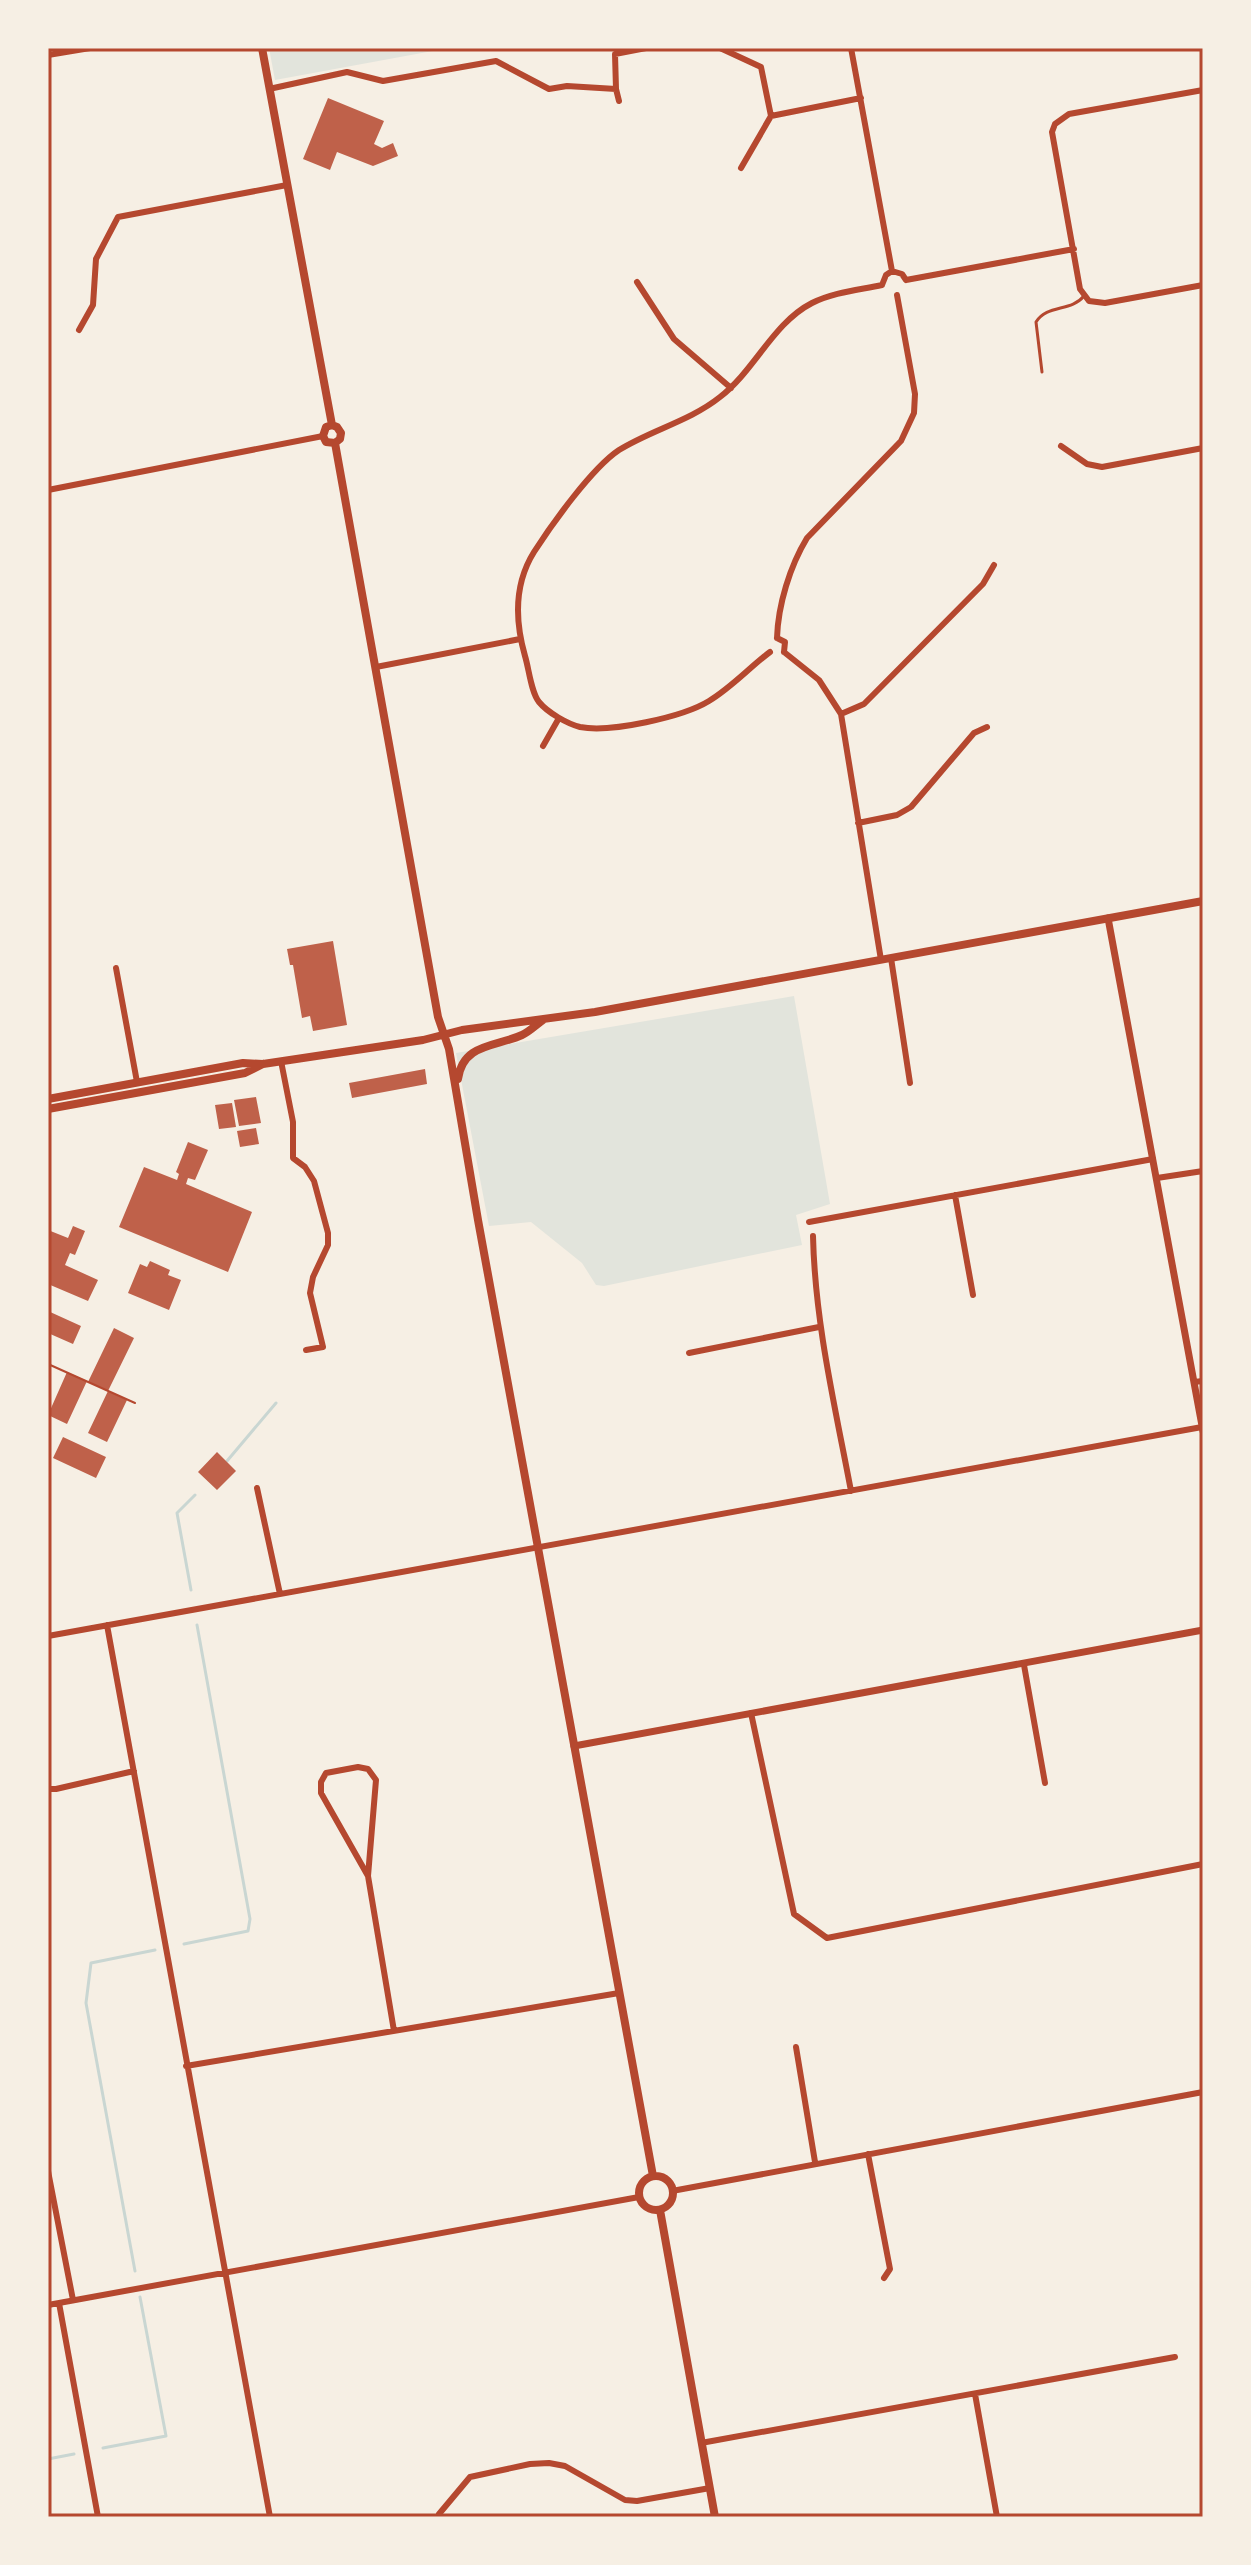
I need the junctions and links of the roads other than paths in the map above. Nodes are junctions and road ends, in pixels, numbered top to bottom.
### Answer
1 (90, 48) edge
2 (262, 48) edge
3 (646, 48) edge
4 (720, 48) edge
5 (851, 48) edge
6 (48, 55) edge
7 (269, 89) junction
8 (616, 89) junction
9 (1203, 90) edge
10 (861, 98) junction
11 (619, 101) dead end
12 (771, 116) junction
13 (741, 168) dead end
14 (287, 185) junction
15 (1074, 249) junction
16 (892, 271) junction
17 (637, 282) dead end
18 (882, 285) junction
19 (1203, 285) edge
20 (903, 288) junction
21 (1086, 299) junction
22 (79, 330) dead end
23 (1042, 372) dead end
24 (731, 388) junction
25 (332, 425) junction
26 (323, 436) junction
27 (335, 443) junction
28 (1061, 446) dead end
29 (1203, 448) edge
30 (48, 490) edge
31 (994, 565) dead end
32 (520, 639) junction
33 (771, 644) junction
34 (784, 652) junction
35 (376, 667) junction
36 (841, 714) junction
37 (559, 718) junction
38 (987, 727) dead end
39 (543, 746) dead end
40 (858, 823) junction
41 (1203, 901) edge
42 (1108, 918) junction
43 (886, 959) junction
44 (116, 968) dead end
45 (545, 1019) junction
46 (443, 1035) junction
47 (281, 1061) junction
48 (263, 1064) junction
49 (137, 1082) junction
50 (910, 1083) dead end
51 (456, 1088) junction
52 (48, 1099) edge
53 (48, 1109) edge
54 (1153, 1159) junction
55 (1203, 1171) edge
56 (1157, 1178) junction
57 (955, 1195) junction
58 (809, 1222) dead end
59 (813, 1236) dead end
60 (973, 1295) dead end
61 (819, 1327) junction
62 (306, 1350) dead end
63 (689, 1353) dead end
64 (1198, 1381) edge
65 (1203, 1429) edge
66 (257, 1488) dead end
67 (851, 1491) junction
68 (538, 1547) junction
69 (280, 1594) junction
70 (107, 1625) junction
71 (1203, 1630) edge
72 (48, 1636) edge
73 (1024, 1665) junction
74 (751, 1713) junction
75 (574, 1746) junction
76 (134, 1771) junction
77 (1045, 1783) dead end
78 (48, 1789) edge
79 (1203, 1864) edge
80 (368, 1876) junction
81 (619, 1993) junction
82 (394, 2031) junction
83 (796, 2047) dead end
84 (186, 2066) junction
85 (1203, 2092) edge
86 (868, 2154) junction
87 (815, 2162) junction
88 (48, 2171) edge
89 (653, 2176) junction
90 (672, 2191) junction
91 (639, 2197) junction
92 (660, 2210) junction
93 (225, 2272) junction
94 (884, 2278) dead end
95 (73, 2300) junction
96 (59, 2303) junction
97 (48, 2305) edge
98 (1175, 2357) dead end
99 (975, 2394) junction
100 (701, 2443) junction
101 (710, 2488) junction
102 (439, 2514) dead end
103 (98, 2517) edge
104 (270, 2517) edge
105 (715, 2517) edge
106 (997, 2517) edge

1 - 6 street
2 - 7 main road
3 - 8 street
4 - 12 street
5 - 10 street
7 - 8 street
7 - 14 main road
8 - 11 street
9 - 15 street
10 - 12 street
10 - 16 street
12 - 13 street
14 - 22 street
14 - 25 main road
15 - 20 street
15 - 21 street
16 - 18 street
16 - 20 street
17 - 24 street
18 - 20 street
18 - 24 street
19 - 21 street
20 - 33 street
21 - 23 lane
24 - 32 street
25 - 26 main road
25 - 27 main road
26 - 27 main road
26 - 30 street
27 - 35 main road
28 - 29 street
31 - 36 street
32 - 35 street
32 - 37 street
33 - 34 street
33 - 34 street
33 - 37 street
34 - 36 street
35 - 46 main road
36 - 40 street
37 - 39 street
38 - 40 street
40 - 43 street
41 - 42 main road
42 - 43 main road
42 - 54 street
43 - 45 main road
43 - 50 street
44 - 49 street
45 - 46 main road
45 - 51 main road
46 - 47 main road
46 - 51 main road
47 - 48 main road
47 - 62 street
48 - 49 main road
48 - 53 main road
49 - 52 main road
51 - 68 main road
54 - 56 street
54 - 57 street
55 - 56 street
56 - 64 street
57 - 58 street
57 - 60 street
59 - 61 street
61 - 63 street
61 - 67 street
64 - 65 street
65 - 67 street
66 - 69 street
67 - 68 street
68 - 69 street
68 - 75 main road
69 - 70 street
70 - 72 street
70 - 76 street
71 - 73 street
73 - 74 street
73 - 77 street
74 - 75 street
74 - 79 street
75 - 81 main road
76 - 78 street
76 - 84 street
80 - 80 street
80 - 82 street
81 - 82 street
81 - 89 main road
82 - 84 street
83 - 87 street
84 - 93 street
85 - 86 street
86 - 87 street
86 - 94 street
87 - 90 street
88 - 95 street
89 - 90 main road
89 - 91 main road
90 - 92 main road
91 - 92 main road
91 - 93 street
92 - 100 main road
93 - 95 street
93 - 104 street
95 - 96 street
96 - 97 street
96 - 103 street
98 - 99 street
99 - 100 street
99 - 106 street
100 - 101 main road
101 - 102 street
101 - 105 main road

